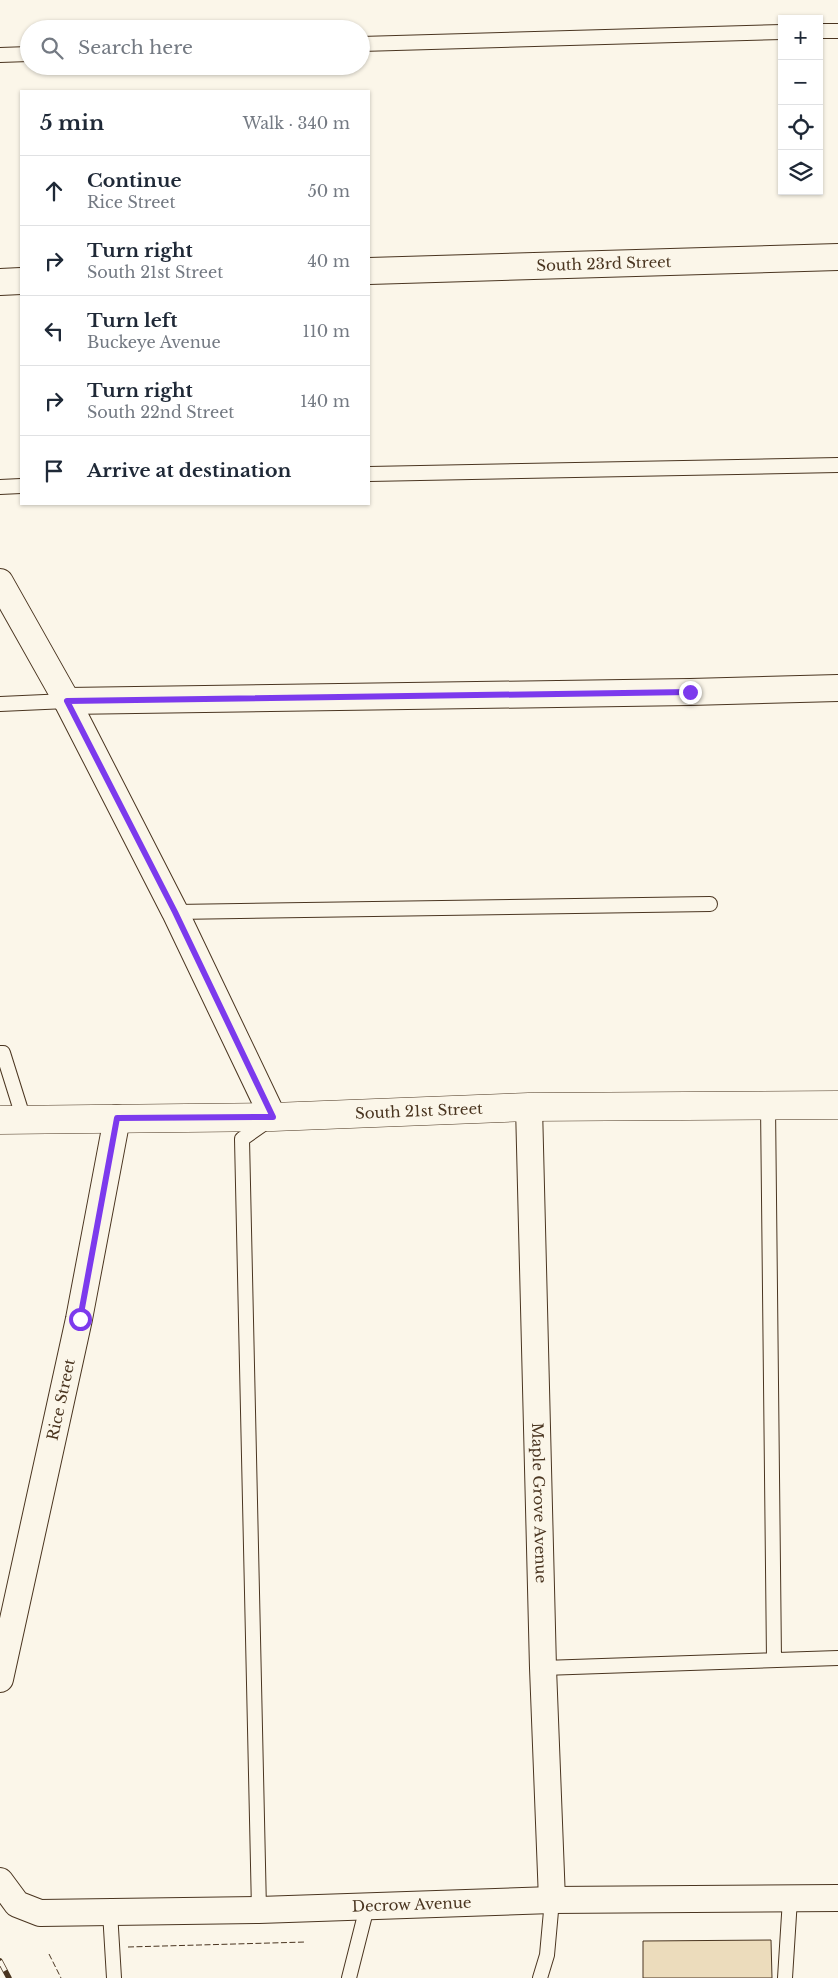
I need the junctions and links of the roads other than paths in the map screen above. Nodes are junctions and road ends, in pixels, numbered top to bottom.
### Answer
1 (823, 31) edge
2 (838, 31) edge
3 (778, 32) edge
4 (370, 44) edge
5 (20, 54) edge
6 (0, 55) edge
7 (838, 257) edge
8 (370, 271) edge
9 (20, 281) edge
10 (0, 282) edge
11 (838, 465) edge
12 (370, 474) edge
13 (20, 486) edge
14 (0, 487) edge
15 (0, 582) edge
16 (838, 688) edge
17 (67, 701) junction
18 (0, 704) edge
19 (710, 904) dead end
20 (175, 912) junction
21 (0, 1053) edge
22 (838, 1105) edge
23 (768, 1106) junction
24 (530, 1107) junction
25 (273, 1117) junction
26 (117, 1118) junction
27 (12, 1120) edge
28 (838, 1658) edge
29 (774, 1660) junction
30 (543, 1668) junction
31 (0, 1679) edge
32 (0, 1881) edge
33 (790, 1898) junction
34 (838, 1898) edge
35 (552, 1900) junction
36 (367, 1907) junction
37 (259, 1910) junction
38 (110, 1912) junction
39 (114, 1978) edge
40 (349, 1978) edge
41 (540, 1978) edge
42 (785, 1978) edge

1 - 2 lane
3 - 4 lane
5 - 6 lane
7 - 8 street, South 23rd Street
9 - 10 street
11 - 12 lane
13 - 14 lane
15 - 17 street
16 - 17 street
17 - 18 lane
17 - 20 street
19 - 20 lane
20 - 25 street
21 - 27 lane
22 - 23 main road, South 21st Street
23 - 24 main road, South 21st Street
23 - 29 lane
24 - 25 main road, South 21st Street
24 - 30 street, Maple Grove Avenue
25 - 26 main road, South 21st Street
25 - 37 lane
26 - 27 main road, South 21st Street
26 - 31 street, Rice Street
28 - 29 lane
29 - 30 lane
30 - 35 street, Maple Grove Avenue
32 - 38 street, Decrow Avenue
33 - 34 street, Decrow Avenue
33 - 35 street, Decrow Avenue
33 - 42 lane
35 - 36 street, Decrow Avenue
35 - 41 lane
36 - 37 street, Decrow Avenue
36 - 40 lane
37 - 38 street, Decrow Avenue
38 - 39 lane

